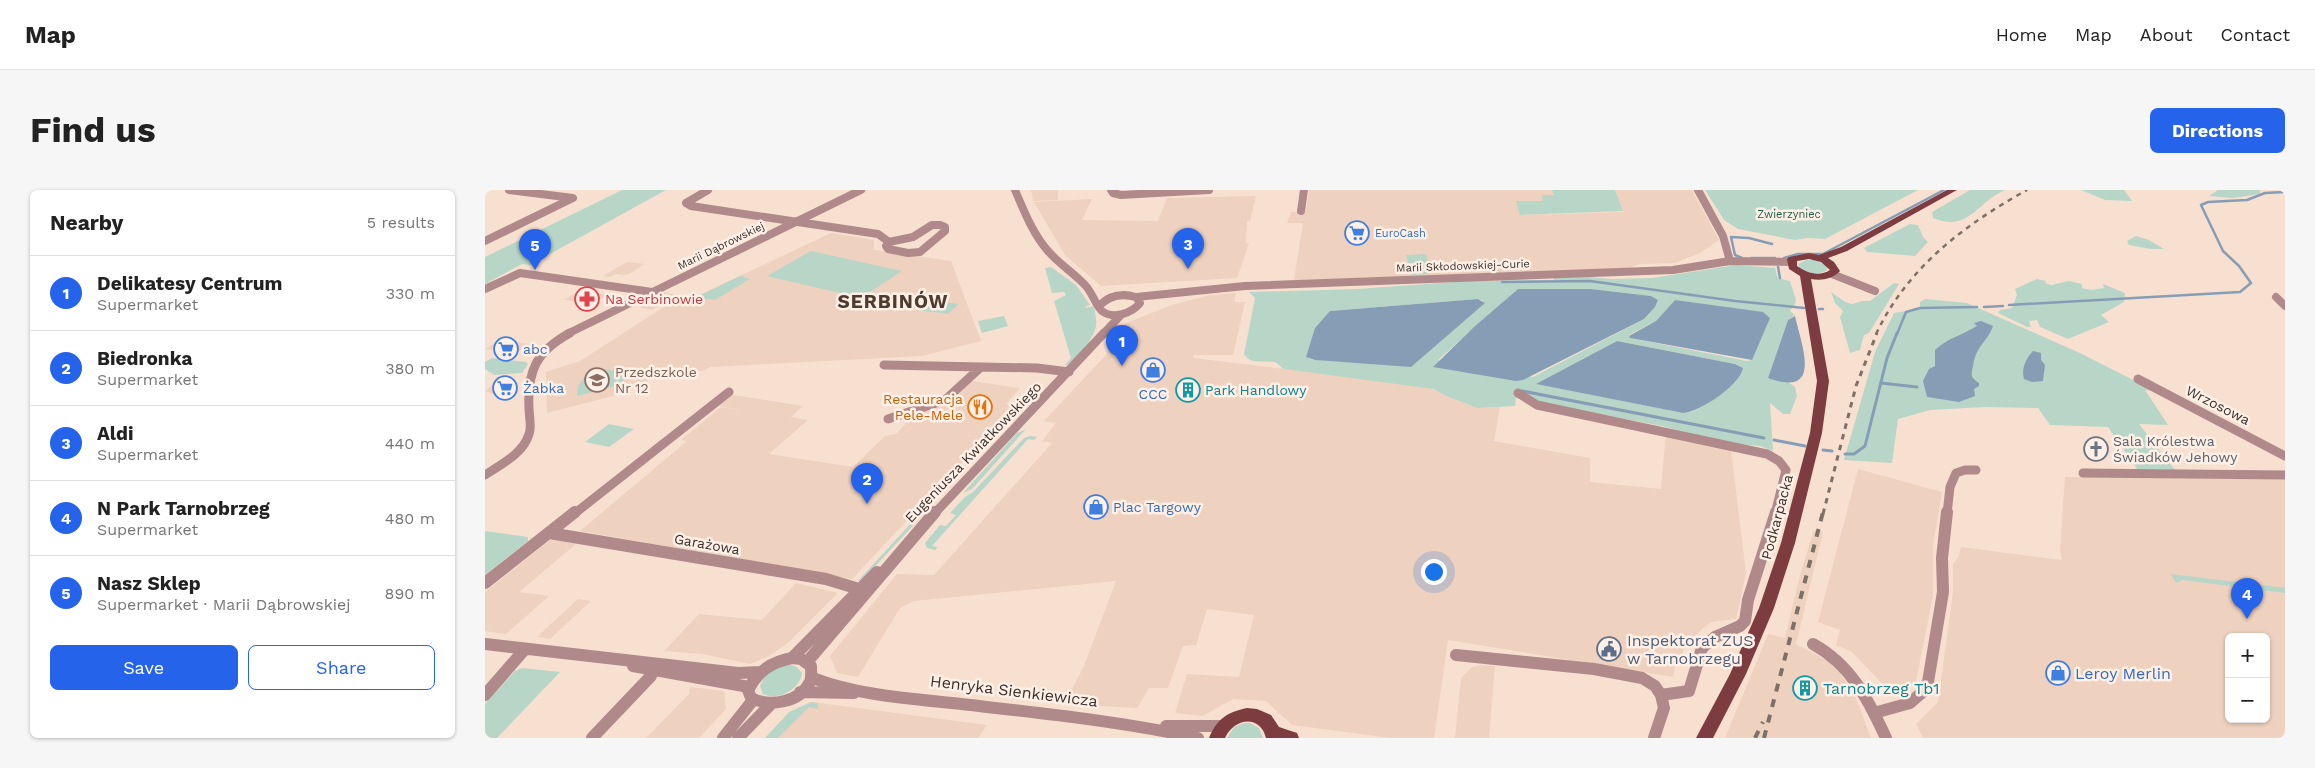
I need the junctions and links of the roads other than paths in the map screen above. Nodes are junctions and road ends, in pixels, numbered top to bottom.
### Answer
1 (509, 190) edge
2 (708, 190) edge
3 (861, 190) edge
4 (1015, 190) edge
5 (1111, 190) edge
6 (1209, 190) edge
7 (1304, 190) edge
8 (1698, 190) edge
9 (1953, 190) edge
10 (1168, 191) edge
11 (1301, 211) dead end
12 (799, 221) junction
13 (485, 241) edge
14 (889, 242) junction
15 (1824, 260) junction
16 (1730, 261) junction
17 (1791, 264) junction
18 (1832, 274) junction
19 (1805, 275) junction
20 (1816, 277) junction
21 (1086, 284) junction
22 (485, 290) edge
23 (1809, 291) junction
24 (1875, 291) dead end
25 (653, 292) junction
26 (1117, 295) junction
27 (2276, 297) dead end
28 (1138, 301) junction
29 (2285, 306) edge
30 (1102, 309) junction
31 (1121, 315) junction
32 (1099, 337) junction
33 (884, 365) dead end
34 (981, 367) junction
35 (1069, 372) junction
36 (2138, 380) dead end
37 (729, 392) dead end
38 (1519, 393) dead end
39 (888, 419) dead end
40 (2285, 456) edge
41 (1976, 470) dead end
42 (2083, 473) dead end
43 (485, 475) edge
44 (2285, 475) edge
45 (549, 533) junction
46 (898, 553) junction
47 (485, 583) edge
48 (859, 589) junction
49 (485, 644) edge
50 (1813, 644) dead end
51 (525, 648) junction
52 (1455, 655) dead end
53 (793, 658) junction
54 (610, 659) junction
55 (807, 662) junction
56 (759, 672) junction
57 (651, 676) dead end
58 (811, 677) junction
59 (749, 687) junction
60 (800, 692) junction
61 (485, 695) edge
62 (892, 695) junction
63 (1661, 695) junction
64 (753, 700) junction
65 (770, 705) junction
66 (1874, 713) junction
67 (1133, 724) junction
68 (1219, 732) edge
69 (1273, 735) edge
70 (592, 738) edge
71 (723, 738) edge
72 (738, 738) edge
73 (1198, 738) edge
74 (1291, 738) edge
75 (1654, 738) edge
76 (1704, 738) edge
77 (1886, 738) edge

1 - 13 street
2 - 12 street
3 - 12 street, Marii Dąbrowskiej
4 - 21 street
5 - 10 street
6 - 10 street
7 - 11 street
8 - 16 street
9 - 15 main road
12 - 14 street
12 - 25 street, Marii Dąbrowskiej
14 - 14 street
15 - 17 main road
15 - 18 main road
16 - 17 street, Marii Skłodowskiej-Curie
16 - 28 street, Marii Skłodowskiej-Curie
17 - 19 main road
18 - 20 main road
18 - 24 street
19 - 20 main road
19 - 23 main road, Podkarpacka
20 - 23 main road
21 - 26 street
21 - 30 street
22 - 25 street
23 - 76 main road, Podkarpacka
25 - 43 street, Marii Dąbrowskiej
26 - 28 street
26 - 30 street
27 - 29 street
28 - 31 street, Eugeniusza Kwiatkowskiego
30 - 31 street
30 - 32 street
31 - 32 street, Eugeniusza Kwiatkowskiego
32 - 35 street, Eugeniusza Kwiatkowskiego
33 - 34 street, Eugeniusza Kwiatkowskiego
34 - 35 street, Eugeniusza Kwiatkowskiego
34 - 39 street
35 - 46 street, Eugeniusza Kwiatkowskiego
36 - 40 street, Wrzosowa
37 - 45 street
38 - 63 street
41 - 66 street
42 - 44 street
45 - 47 street
45 - 48 street, Garażowa
46 - 48 street
46 - 55 street
48 - 53 street
49 - 51 street
50 - 66 street
51 - 54 street
51 - 61 street
52 - 63 street
53 - 55 street
53 - 56 street
54 - 56 street
54 - 59 street
55 - 58 street
56 - 59 street
57 - 70 street
58 - 60 street
58 - 62 street, Henryka Sienkiewicza
59 - 64 street
60 - 62 street, Henryka Sienkiewicza
60 - 65 street
62 - 67 street, Henryka Sienkiewicza
63 - 75 street
64 - 65 street
64 - 71 street
65 - 72 street
66 - 77 street
67 - 68 street, Henryka Sienkiewicza
67 - 73 street, Henryka Sienkiewicza
68 - 69 main road
69 - 74 main road

